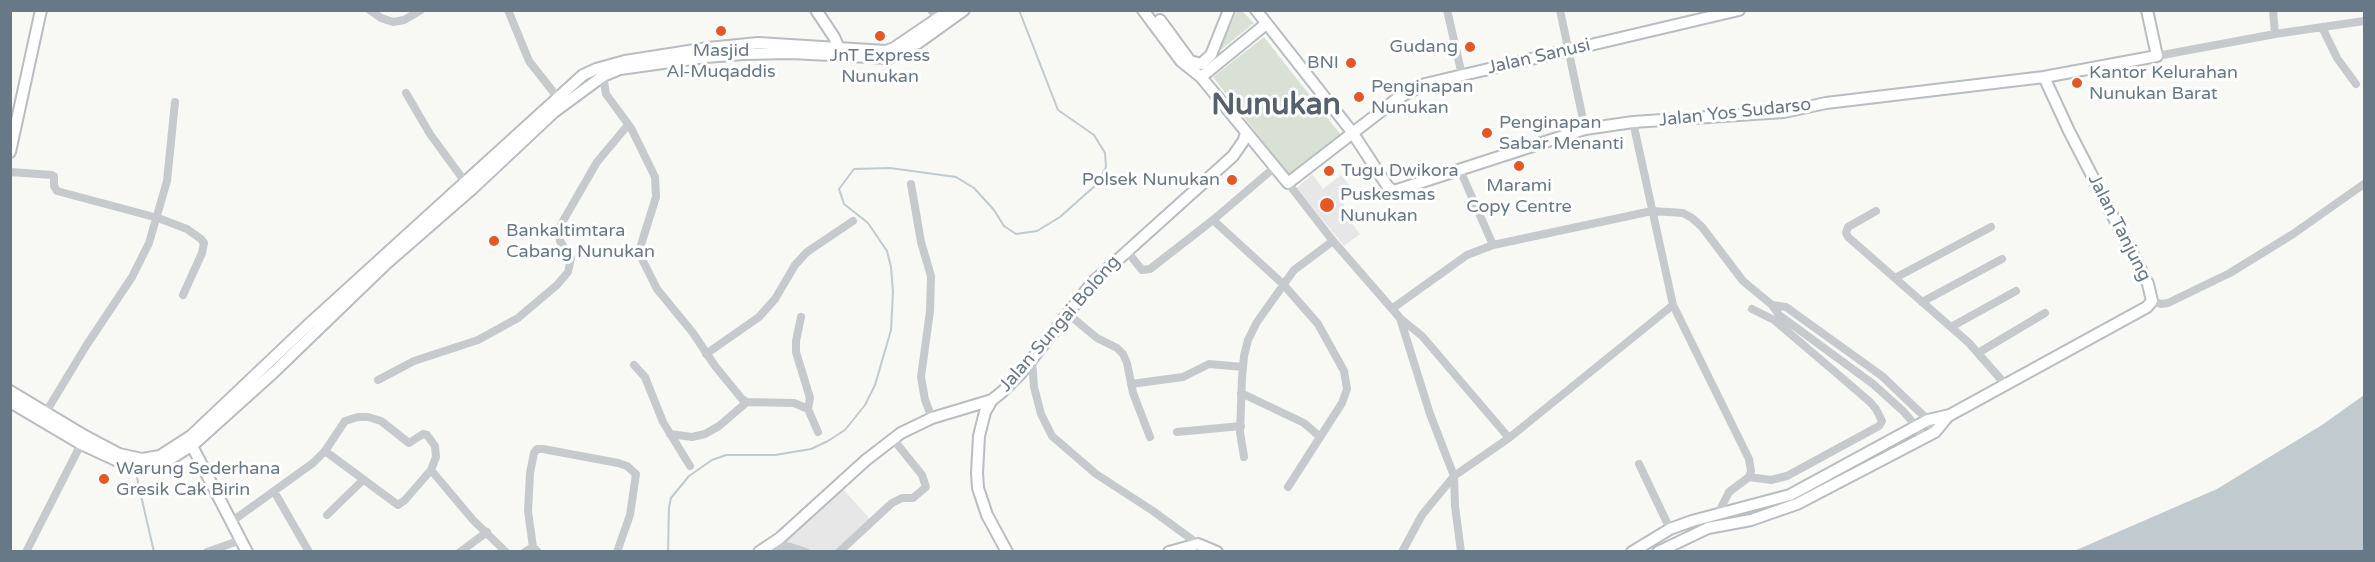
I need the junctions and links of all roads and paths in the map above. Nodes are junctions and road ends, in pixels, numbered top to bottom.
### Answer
1 (41, 10) edge
2 (370, 10) edge
3 (421, 10) edge
4 (508, 10) edge
5 (816, 10) edge
6 (950, 10) edge
7 (964, 10) edge
8 (1143, 10) edge
9 (1153, 10) edge
10 (1229, 10) edge
11 (1256, 10) edge
12 (1446, 10) edge
13 (1560, 10) edge
14 (1739, 10) edge
15 (2147, 10) edge
16 (2273, 10) edge
17 (934, 15) edge
18 (2364, 21) edge
19 (1266, 24) junction
20 (2322, 27) junction
21 (2275, 34) junction
22 (1569, 50) junction
23 (841, 52) junction
24 (2157, 56) junction
25 (1462, 75) junction
26 (603, 76) junction
27 (1201, 77) junction
28 (2044, 77) junction
29 (2356, 84) dead end
30 (406, 93) dead end
31 (558, 98) junction
32 (175, 102) dead end
33 (1634, 122) junction
34 (628, 125) junction
35 (1585, 129) junction
36 (1246, 132) junction
37 (1352, 132) junction
38 (1256, 145) junction
39 (10, 152) edge
40 (1233, 156) junction
41 (1275, 167) junction
42 (1460, 170) junction
43 (10, 172) edge
44 (911, 183) dead end
45 (1288, 183) junction
46 (2364, 185) edge
47 (468, 186) junction
48 (1652, 211) junction
49 (1876, 211) dead end
50 (158, 218) junction
51 (1213, 220) junction
52 (853, 221) dead end
53 (1991, 227) dead end
54 (1333, 241) junction
55 (1493, 245) junction
56 (1126, 250) junction
57 (2002, 260) dead end
58 (1895, 278) junction
59 (1283, 284) junction
60 (2016, 291) dead end
61 (183, 295) dead end
62 (1922, 302) junction
63 (2152, 302) junction
64 (1672, 305) junction
65 (1773, 305) junction
66 (1393, 308) junction
67 (1752, 309) dead end
68 (1067, 313) junction
69 (2046, 313) dead end
70 (801, 317) dead end
71 (1400, 318) junction
72 (1951, 327) junction
73 (1978, 353) junction
74 (706, 354) junction
75 (1032, 359) junction
76 (634, 365) dead end
77 (1243, 367) junction
78 (270, 368) junction
79 (378, 380) dead end
80 (1131, 384) junction
81 (2005, 384) junction
82 (10, 391) edge
83 (1242, 393) junction
84 (992, 400) junction
85 (10, 402) edge
86 (747, 402) junction
87 (808, 409) junction
88 (46, 412) junction
89 (1950, 414) junction
90 (932, 418) junction
91 (1928, 420) junction
92 (1241, 426) junction
93 (1916, 426) junction
94 (818, 432) dead end
95 (1177, 432) dead end
96 (1935, 432) junction
97 (670, 434) junction
98 (1319, 436) junction
99 (1150, 437) dead end
100 (1923, 437) junction
101 (1509, 438) junction
102 (893, 439) junction
103 (81, 444) junction
104 (192, 446) junction
105 (325, 451) junction
106 (1244, 457) dead end
107 (1639, 465) dead end
108 (690, 466) dead end
109 (431, 470) junction
110 (1454, 476) junction
111 (1749, 477) junction
112 (363, 480) junction
113 (1288, 487) dead end
114 (274, 493) junction
115 (1719, 512) junction
116 (327, 515) dead end
117 (1704, 516) junction
118 (231, 522) junction
119 (1708, 528) junction
120 (1670, 529) junction
121 (487, 532) junction
122 (241, 540) junction
123 (1198, 544) junction
124 (763, 549) edge
125 (532, 550) edge
126 (26, 552) edge
127 (207, 552) edge
128 (247, 552) edge
129 (309, 552) edge
130 (460, 552) edge
131 (506, 552) edge
132 (617, 552) edge
133 (806, 552) edge
134 (839, 552) edge
135 (1007, 552) edge
136 (1169, 552) edge
137 (1217, 552) edge
138 (1402, 552) edge
139 (1461, 552) edge
140 (1632, 552) edge
141 (1658, 552) edge

1 - 39 street
2 - 3 street
4 - 31 street
5 - 23 street
6 - 17 street
7 - 23 street
8 - 27 street
9 - 10 street
11 - 19 street
12 - 25 street
13 - 22 street
14 - 22 street, Jalan Sanusi
15 - 24 street
16 - 21 street
17 - 23 street
18 - 20 street
19 - 27 street
19 - 37 street
20 - 21 street
20 - 29 street
21 - 24 street
22 - 25 street, Jalan Sanusi
22 - 35 street
23 - 26 street
23 - 31 street
24 - 28 street, Jalan Yos Sudarso
25 - 37 street, Jalan Sanusi
26 - 34 street
26 - 47 street
27 - 36 street
28 - 33 street, Jalan Yos Sudarso
28 - 63 street, Jalan Tanjung
30 - 47 street
31 - 47 street
32 - 50 street
33 - 35 street, Jalan Yos Sudarso
33 - 48 street
34 - 74 street
34 - 79 street
35 - 42 street, Jalan Yos Sudarso
36 - 38 street
36 - 40 street, Jalan Sungai Bolong
37 - 42 street, Jalan Yos Sudarso
37 - 45 street, Jalan Sanusi
38 - 40 street, Jalan Sungai Bolong
38 - 41 street
40 - 56 street, Jalan Sungai Bolong
41 - 45 street
41 - 51 street
42 - 55 street
43 - 50 street
44 - 90 street
45 - 54 street
46 - 63 street
47 - 78 street
48 - 55 street
48 - 64 street
48 - 65 street
49 - 58 street
50 - 61 street
50 - 88 street
51 - 56 street
51 - 59 street
52 - 74 street
53 - 58 street
54 - 59 street
54 - 66 street
55 - 66 street
56 - 68 street, Jalan Sungai Bolong
57 - 62 street
58 - 62 street
59 - 77 street
59 - 98 street
60 - 72 street
62 - 72 street
63 - 81 street, Jalan Tanjung
64 - 101 street
64 - 111 street
65 - 91 street
65 - 93 street
66 - 71 street
67 - 111 street
68 - 75 street, Jalan Sungai Bolong
68 - 80 street
69 - 73 street
70 - 87 street
71 - 101 street
71 - 110 street
72 - 73 street
73 - 81 street
74 - 86 street
75 - 84 street, Jalan Sungai Bolong
75 - 123 street
76 - 97 street
77 - 80 street
77 - 83 street
78 - 88 street
78 - 104 street
80 - 99 street
81 - 89 street, Jalan Tanjung
82 - 88 street
83 - 92 street
83 - 98 street
84 - 90 street, Jalan Sungai Bolong
84 - 135 street
85 - 103 street
86 - 87 street
86 - 97 street
87 - 94 street
89 - 91 street
89 - 96 street
90 - 102 street, Jalan Sungai Bolong
91 - 93 street
91 - 96 street
92 - 95 street
92 - 106 street
93 - 100 street
93 - 115 street
96 - 100 street
97 - 108 street
98 - 113 street
100 - 119 street
101 - 110 street
102 - 124 street, Jalan Sungai Bolong
102 - 134 street
103 - 104 street
103 - 126 street
104 - 118 street
105 - 109 street
105 - 112 street
105 - 114 street
107 - 120 street
109 - 112 street
109 - 121 street
110 - 138 street
110 - 139 street
111 - 115 street
112 - 116 street
114 - 118 street
114 - 129 street
115 - 117 street
117 - 119 street
117 - 120 street
118 - 122 street
119 - 141 street
120 - 140 street
121 - 130 street
121 - 131 street
122 - 127 street
122 - 128 street
123 - 136 street
123 - 137 street
124 - 133 street
125 - 132 street

